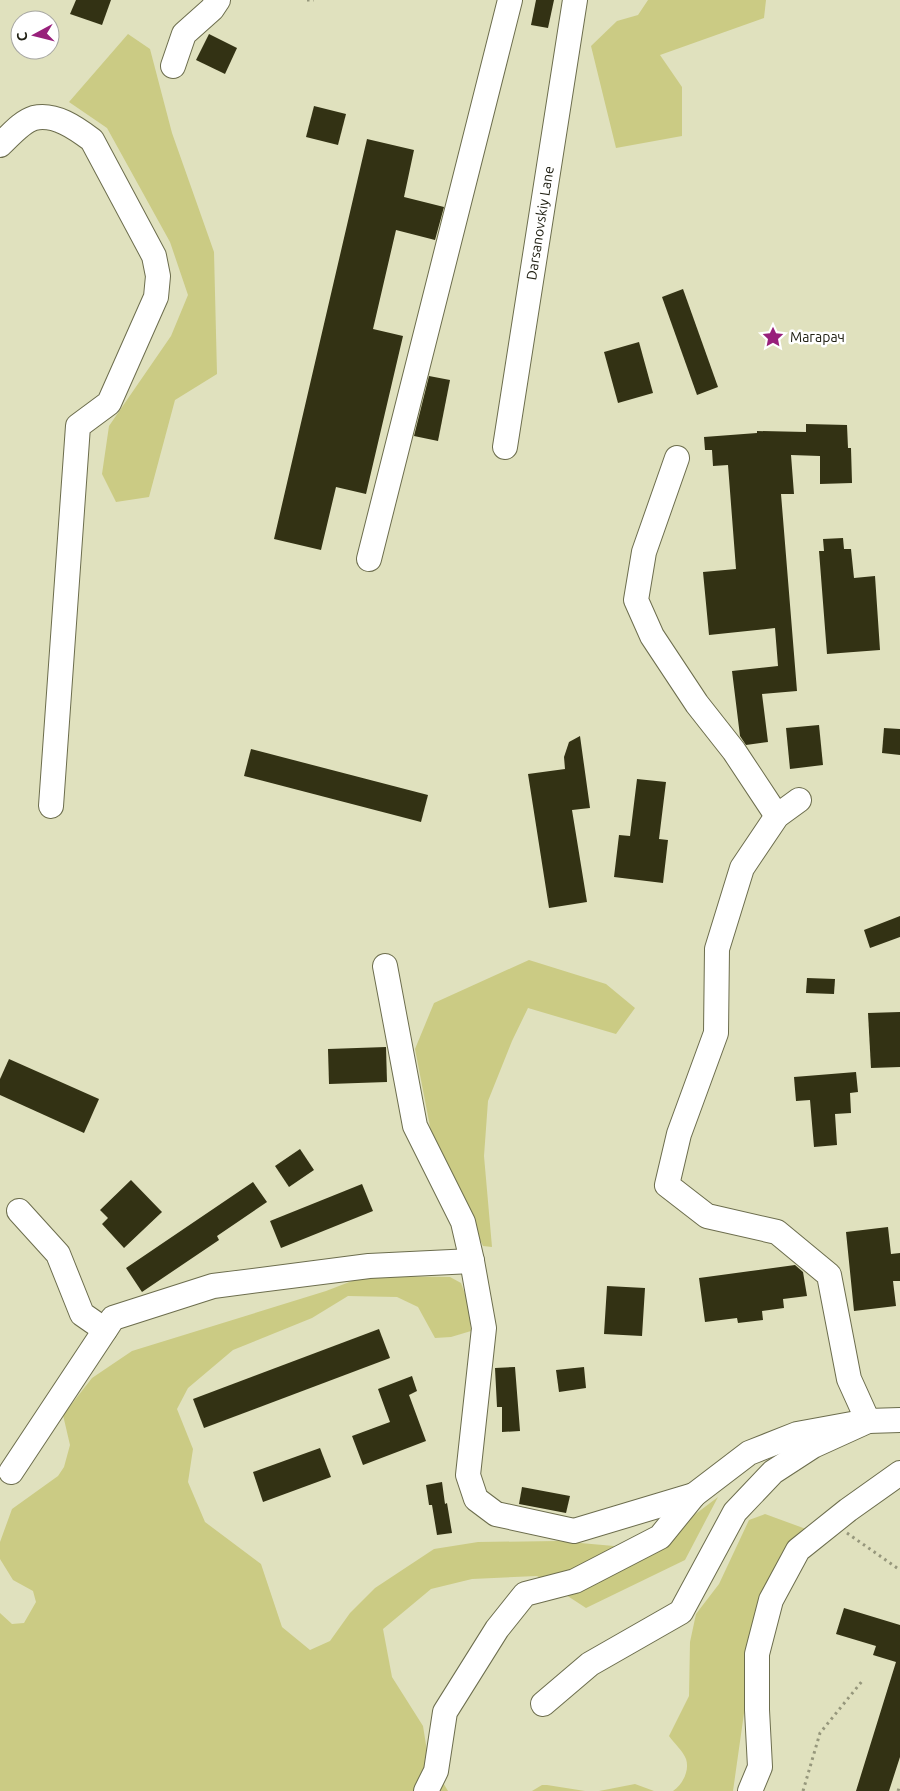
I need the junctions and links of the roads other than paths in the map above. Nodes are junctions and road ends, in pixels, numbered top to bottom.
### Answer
1 (218, 0) edge
2 (510, 0) edge
3 (575, 0) edge
4 (174, 66) dead end
5 (0, 145) edge
6 (505, 447) dead end
7 (677, 458) dead end
8 (369, 559) dead end
9 (799, 800) dead end
10 (51, 806) dead end
11 (777, 816) junction
12 (385, 966) dead end
13 (19, 1211) dead end
14 (472, 1261) junction
15 (105, 1330) junction
16 (900, 1420) edge
17 (868, 1421) junction
18 (11, 1472) dead end
19 (900, 1473) edge
20 (694, 1495) junction
21 (543, 1704) dead end
22 (426, 1791) edge
23 (750, 1791) edge

1 - 4 street
2 - 8 street
3 - 6 street, Darsanovskiy Lane
5 - 10 street
7 - 11 street
9 - 11 street
11 - 17 street
12 - 14 street
13 - 15 street
14 - 15 street
14 - 20 street
15 - 18 street
16 - 17 street
17 - 20 street
17 - 21 street
19 - 23 street
20 - 22 street

